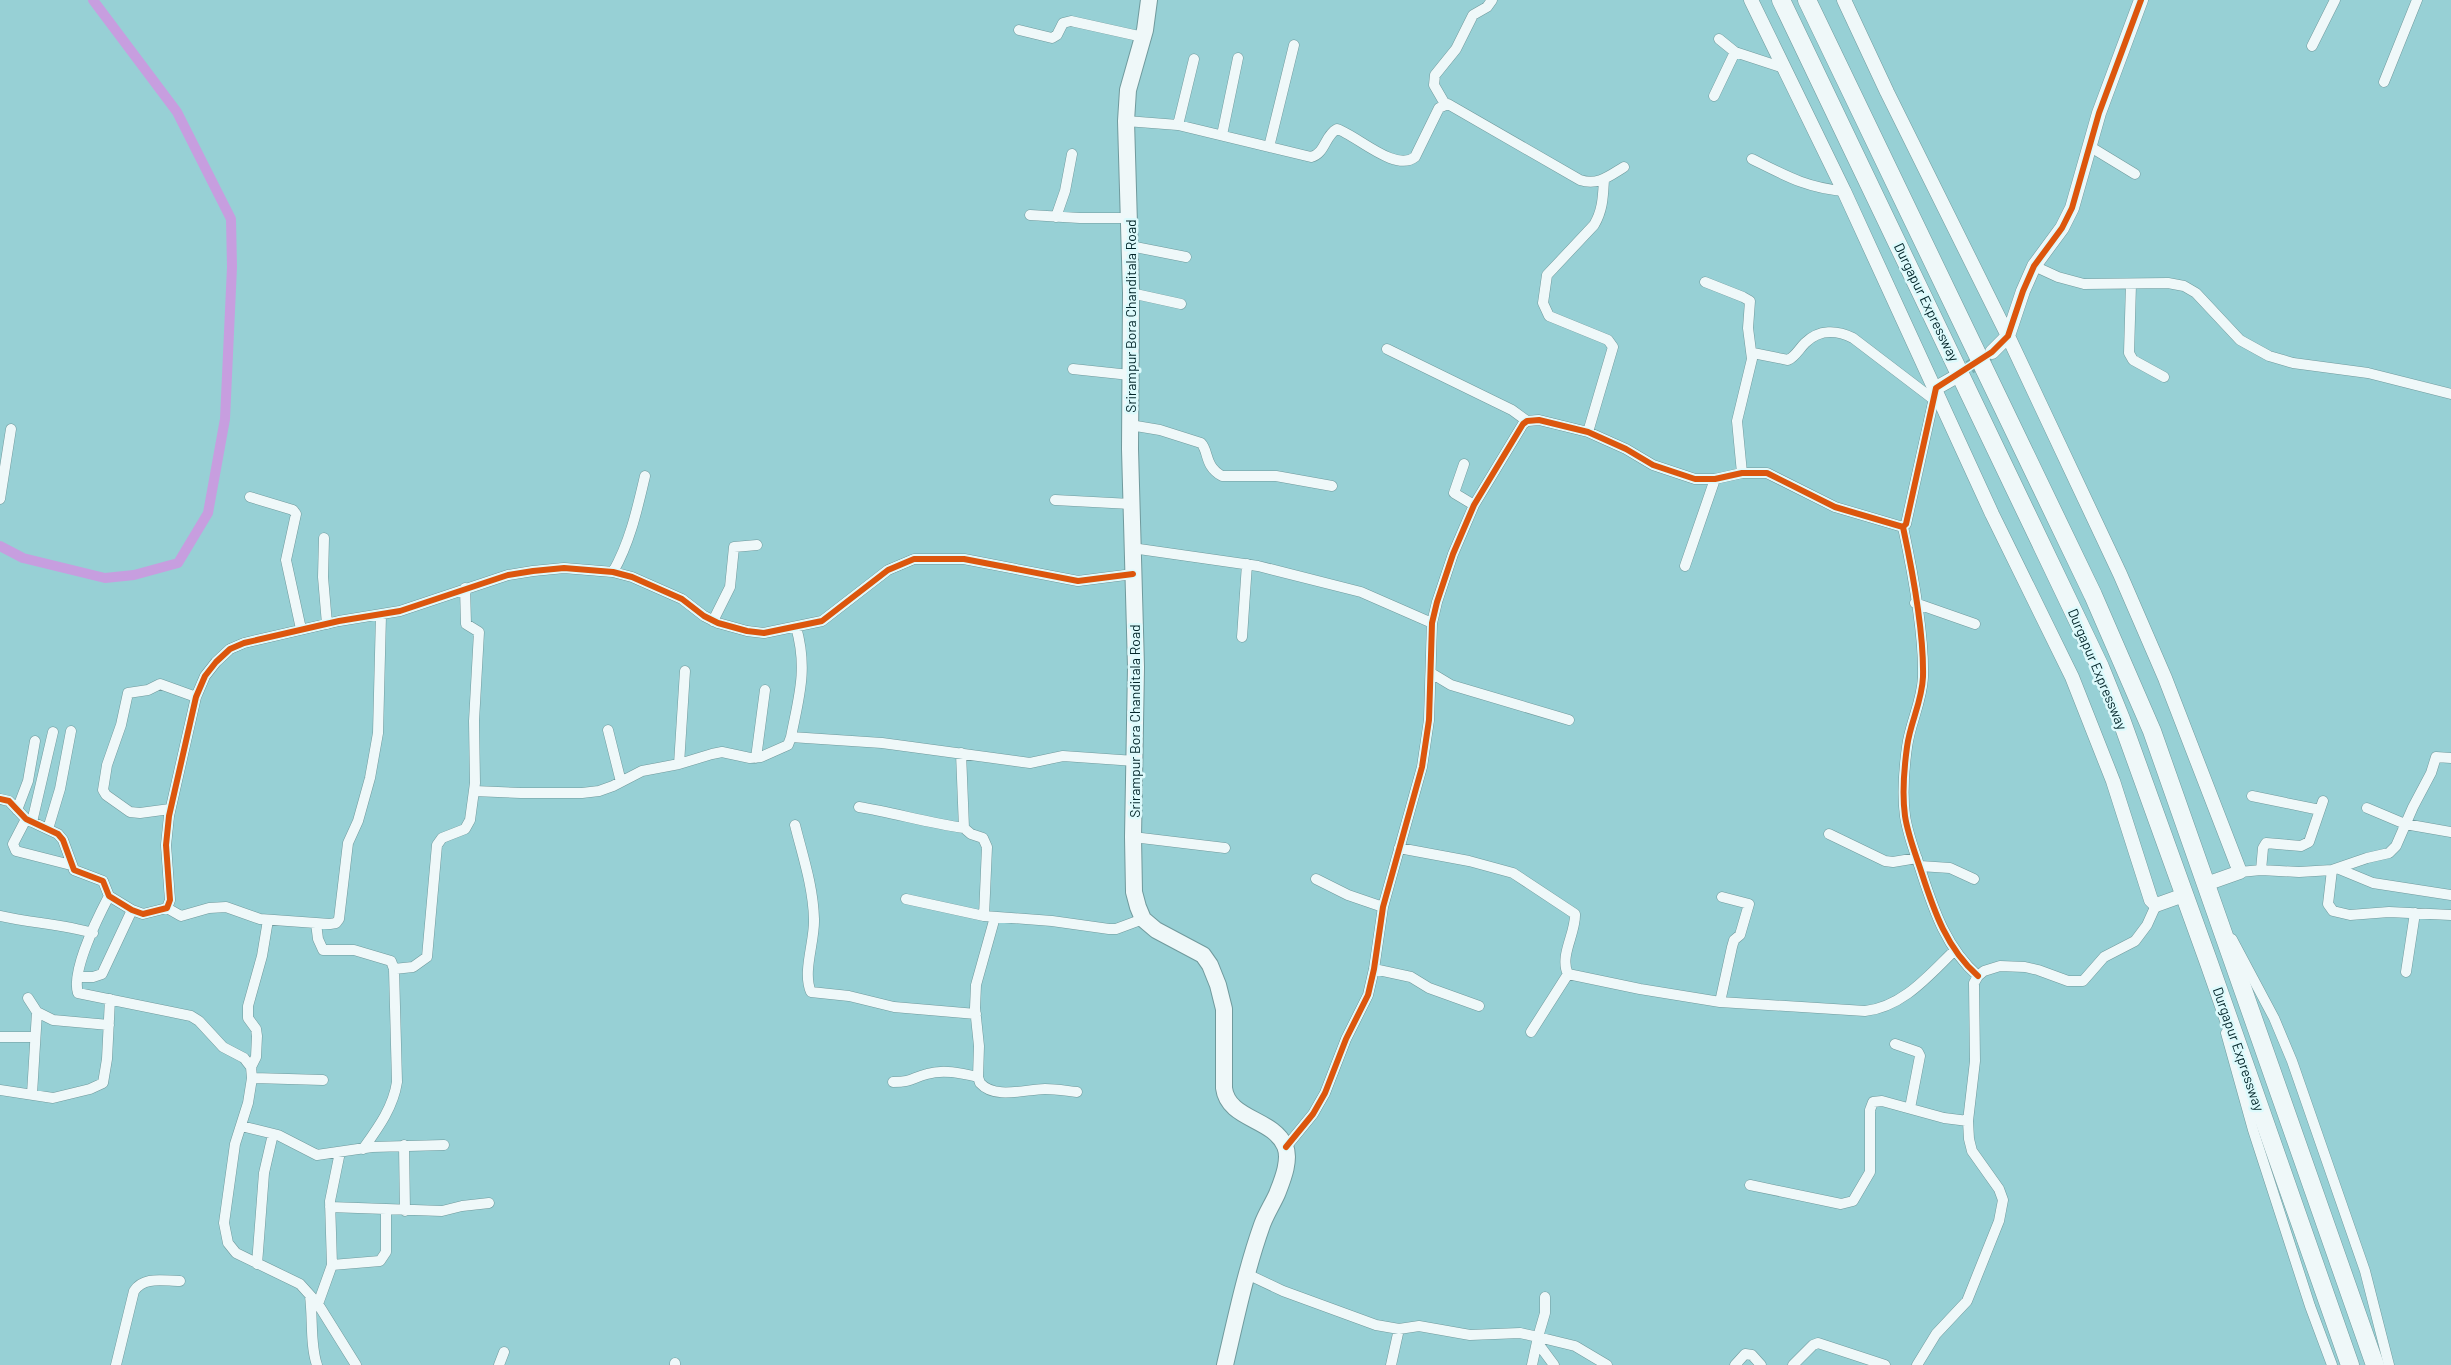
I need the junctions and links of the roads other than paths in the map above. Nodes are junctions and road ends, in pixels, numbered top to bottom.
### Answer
1 (1149, 0) edge
2 (1492, 0) edge
3 (1752, 0) edge
4 (1782, 0) edge
5 (1807, 0) edge
6 (1844, 0) edge
7 (2141, 0) edge
8 (2335, 0) edge
9 (2417, 0) edge
10 (1019, 30) dead end
11 (1143, 37) junction
12 (1719, 39) dead end
13 (1294, 45) dead end
14 (2312, 46) dead end
15 (1735, 52) junction
16 (1238, 58) dead end
17 (1194, 59) dead end
18 (1784, 68) junction
19 (2384, 82) dead end
20 (1714, 96) dead end
21 (1445, 104) junction
22 (1126, 121) junction
23 (1178, 125) junction
24 (1222, 135) junction
25 (2089, 146) junction
26 (1269, 147) junction
27 (1072, 154) dead end
28 (1752, 159) dead end
29 (1624, 167) dead end
30 (2135, 174) dead end
31 (1604, 179) junction
32 (1844, 191) junction
33 (1030, 214) dead end
34 (1056, 217) junction
35 (1129, 218) junction
36 (1130, 246) junction
37 (1186, 257) dead end
38 (2034, 266) junction
39 (1705, 282) dead end
40 (2131, 284) junction
41 (1131, 293) junction
42 (1181, 304) dead end
43 (2008, 336) junction
44 (1387, 349) dead end
45 (1992, 352) tunnel mouth
46 (1753, 353) junction
47 (1073, 369) dead end
48 (1130, 375) junction
49 (2164, 377) dead end
50 (1952, 379) tunnel mouth
51 (1935, 394) junction
52 (2451, 394) edge
53 (1527, 421) junction
54 (1130, 425) junction
55 (10, 429) dead end
56 (1588, 432) junction
57 (1464, 464) dead end
58 (1742, 473) junction
59 (645, 476) dead end
60 (1715, 479) junction
61 (1332, 486) dead end
62 (250, 497) dead end
63 (0, 500) edge
64 (1055, 500) dead end
65 (1131, 504) junction
66 (1474, 505) junction
67 (1903, 527) junction
68 (324, 538) dead end
69 (757, 545) dead end
70 (1132, 548) junction
71 (1247, 564) junction
72 (1685, 566) dead end
73 (613, 572) junction
74 (1133, 574) junction
75 (464, 588) junction
76 (1915, 603) junction
77 (381, 615) junction
78 (713, 621) junction
79 (1432, 622) junction
80 (327, 624) junction
81 (1974, 624) dead end
82 (796, 627) junction
83 (301, 630) junction
84 (1242, 637) dead end
85 (685, 671) dead end
86 (1431, 673) junction
87 (765, 690) dead end
88 (196, 697) junction
89 (1570, 720) dead end
90 (608, 730) dead end
91 (71, 731) dead end
92 (53, 732) dead end
93 (791, 737) junction
94 (35, 741) dead end
95 (962, 753) junction
96 (756, 758) junction
97 (2451, 758) edge
98 (1134, 761) junction
99 (679, 764) junction
100 (621, 782) junction
101 (474, 791) junction
102 (2252, 796) dead end
103 (0, 799) edge
104 (860, 807) dead end
105 (2367, 808) dead end
106 (170, 809) junction
107 (16, 810) junction
108 (29, 820) junction
109 (2405, 824) junction
110 (795, 825) dead end
111 (48, 828) junction
112 (964, 828) junction
113 (2451, 832) edge
114 (1829, 834) dead end
115 (1133, 837) junction
116 (1225, 848) dead end
117 (1399, 848) junction
118 (1918, 862) junction
119 (71, 865) junction
120 (2261, 870) junction
121 (2335, 870) junction
122 (2240, 872) junction
123 (1316, 879) dead end
124 (1974, 879) dead end
125 (2206, 884) junction
126 (2184, 894) junction
127 (2451, 895) edge
128 (109, 896) junction
129 (1722, 897) dead end
130 (906, 899) dead end
131 (2156, 905) junction
132 (1383, 907) junction
133 (167, 908) junction
134 (132, 910) junction
135 (2215, 910) junction
136 (2415, 913) junction
137 (2451, 914) edge
138 (0, 916) edge
139 (990, 916) junction
140 (1143, 919) junction
141 (268, 920) junction
142 (316, 923) junction
143 (92, 933) junction
144 (1955, 950) junction
145 (2208, 963) junction
146 (394, 969) junction
147 (1374, 969) junction
148 (2406, 972) dead end
149 (1568, 974) junction
150 (78, 976) junction
151 (1978, 976) junction
152 (28, 998) dead end
153 (110, 999) junction
154 (1720, 1002) junction
155 (1479, 1006) dead end
156 (37, 1012) junction
157 (976, 1014) junction
158 (109, 1026) junction
159 (1531, 1032) dead end
160 (0, 1037) edge
161 (35, 1037) junction
162 (1895, 1044) dead end
163 (251, 1067) junction
164 (978, 1076) junction
165 (252, 1078) junction
166 (323, 1080) dead end
167 (894, 1082) dead end
168 (0, 1090) edge
169 (1077, 1092) dead end
170 (32, 1094) junction
171 (1910, 1108) junction
172 (1968, 1121) junction
173 (240, 1126) junction
174 (273, 1134) junction
175 (404, 1145) junction
176 (444, 1145) dead end
177 (1286, 1147) junction
178 (364, 1149) junction
179 (340, 1152) junction
180 (1750, 1185) dead end
181 (489, 1203) dead end
182 (330, 1207) junction
183 (386, 1210) junction
184 (405, 1211) junction
185 (257, 1264) junction
186 (332, 1265) junction
187 (1248, 1274) junction
188 (180, 1281) dead end
189 (310, 1296) junction
190 (1545, 1297) dead end
191 (318, 1304) junction
192 (1399, 1329) junction
193 (1538, 1340) junction
194 (504, 1352) dead end
195 (116, 1365) edge
196 (318, 1365) edge
197 (356, 1365) edge
198 (498, 1365) edge
199 (1225, 1365) edge
200 (1391, 1365) edge
201 (1532, 1365) edge
202 (1554, 1365) edge
203 (1607, 1365) edge
204 (1735, 1365) edge
205 (1761, 1365) edge
206 (1793, 1365) edge
207 (1885, 1365) edge
208 (1917, 1365) edge
209 (2332, 1365) edge
210 (2350, 1365) edge
211 (2375, 1365) edge
212 (2389, 1365) edge

1 - 11 main road, Srirampur Bora Chanditala Road
2 - 21 street
3 - 18 street
4 - 126 highway, Durgapur Expressway
5 - 125 highway, Durgapur Expressway
6 - 43 street
7 - 25 street
8 - 14 street
9 - 19 street
10 - 11 street
11 - 22 main road, Srirampur Bora Chanditala Road
12 - 15 street
13 - 26 street
15 - 18 street
15 - 20 street
16 - 24 street
17 - 23 street
18 - 32 street
21 - 26 street
21 - 31 street
22 - 23 street
22 - 35 main road, Srirampur Bora Chanditala Road
23 - 24 street
24 - 26 street
25 - 30 street
25 - 38 street
27 - 34 street
28 - 32 street
29 - 31 street
31 - 56 street
32 - 51 street
33 - 34 street
34 - 35 street
35 - 36 main road, Srirampur Bora Chanditala Road
36 - 37 street
36 - 41 main road, Srirampur Bora Chanditala Road
38 - 40 street
38 - 43 street
39 - 46 street
40 - 49 street
40 - 52 street
41 - 42 street
41 - 48 main road, Srirampur Bora Chanditala Road
43 - 45 street
43 - 122 street
44 - 53 street
46 - 51 street
46 - 58 street
47 - 48 street
48 - 54 main road, Srirampur Bora Chanditala Road
50 - 51 street
51 - 67 street
51 - 131 street
53 - 56 street
53 - 66 street
54 - 61 street
54 - 65 main road, Srirampur Bora Chanditala Road
55 - 63 street
56 - 60 street
57 - 66 street
58 - 60 street
58 - 67 street
59 - 73 street
60 - 72 street
62 - 83 street
64 - 65 street
65 - 70 main road, Srirampur Bora Chanditala Road
66 - 79 street
67 - 76 street
68 - 80 street
69 - 78 street
70 - 71 street
70 - 74 main road, Srirampur Bora Chanditala Road
71 - 79 street
71 - 84 street
73 - 75 street
73 - 78 street
74 - 82 street
74 - 98 main road, Srirampur Bora Chanditala Road
75 - 77 street
75 - 101 street
76 - 81 street
76 - 118 street
77 - 80 street
77 - 142 street
78 - 82 street
79 - 86 street
80 - 83 street
82 - 93 street
83 - 88 street
85 - 99 street
86 - 89 street
86 - 117 street
87 - 96 street
88 - 106 street
88 - 106 street
90 - 100 street
91 - 111 street
92 - 108 street
93 - 95 street
93 - 96 street
94 - 107 street
95 - 98 street
95 - 112 street
96 - 99 street
97 - 109 street
98 - 115 main road, Srirampur Bora Chanditala Road
99 - 100 street
100 - 101 street
101 - 146 street
102 - 120 street
103 - 107 street
104 - 112 street
105 - 109 street
106 - 133 street
107 - 108 street
108 - 111 street
108 - 119 street
109 - 113 street
109 - 121 street
110 - 157 street
111 - 119 street
112 - 139 street
114 - 118 street
115 - 116 street
115 - 140 main road, Srirampur Bora Chanditala Road
117 - 132 street
117 - 149 street
118 - 124 street
118 - 144 street
119 - 128 street
120 - 121 street
120 - 122 street
121 - 127 street
121 - 136 street
122 - 125 street
123 - 132 street
125 - 135 highway, Durgapur Expressway
126 - 131 street
126 - 145 highway, Durgapur Expressway
128 - 134 street
128 - 143 street
129 - 154 street
130 - 139 street
131 - 151 street
132 - 147 street
133 - 134 street
133 - 141 street
134 - 150 street
135 - 211 highway, Durgapur Expressway
135 - 212 street
136 - 137 street
136 - 148 street
138 - 143 street
139 - 140 street
139 - 157 street
140 - 177 main road
141 - 142 street
141 - 163 street
142 - 146 street
143 - 150 street
144 - 151 street
144 - 154 street
145 - 209 street
145 - 210 highway, Durgapur Expressway
146 - 178 street
147 - 155 street
147 - 177 street
149 - 154 street
149 - 159 street
150 - 153 street
151 - 172 street
152 - 156 street
153 - 158 street
153 - 163 street
156 - 158 street
156 - 161 street
157 - 164 street
158 - 170 street
160 - 161 street
161 - 170 street
162 - 171 street
163 - 165 street
164 - 167 street
164 - 169 street
165 - 166 street
165 - 173 street
168 - 170 street
171 - 172 street
171 - 180 street
172 - 208 street
173 - 174 street
173 - 185 street
174 - 179 street
174 - 185 street
175 - 176 street
175 - 178 street
175 - 184 street
177 - 187 main road
178 - 179 street
179 - 182 street
181 - 184 street
182 - 183 street
182 - 186 street
183 - 184 street
183 - 186 street
185 - 189 street
186 - 191 street
187 - 192 street
187 - 199 main road
188 - 195 street
189 - 191 street
189 - 196 street
190 - 193 street
191 - 197 street
192 - 193 street
192 - 200 street
193 - 201 street
193 - 202 street
193 - 203 street
194 - 198 street
204 - 205 street
206 - 207 street

